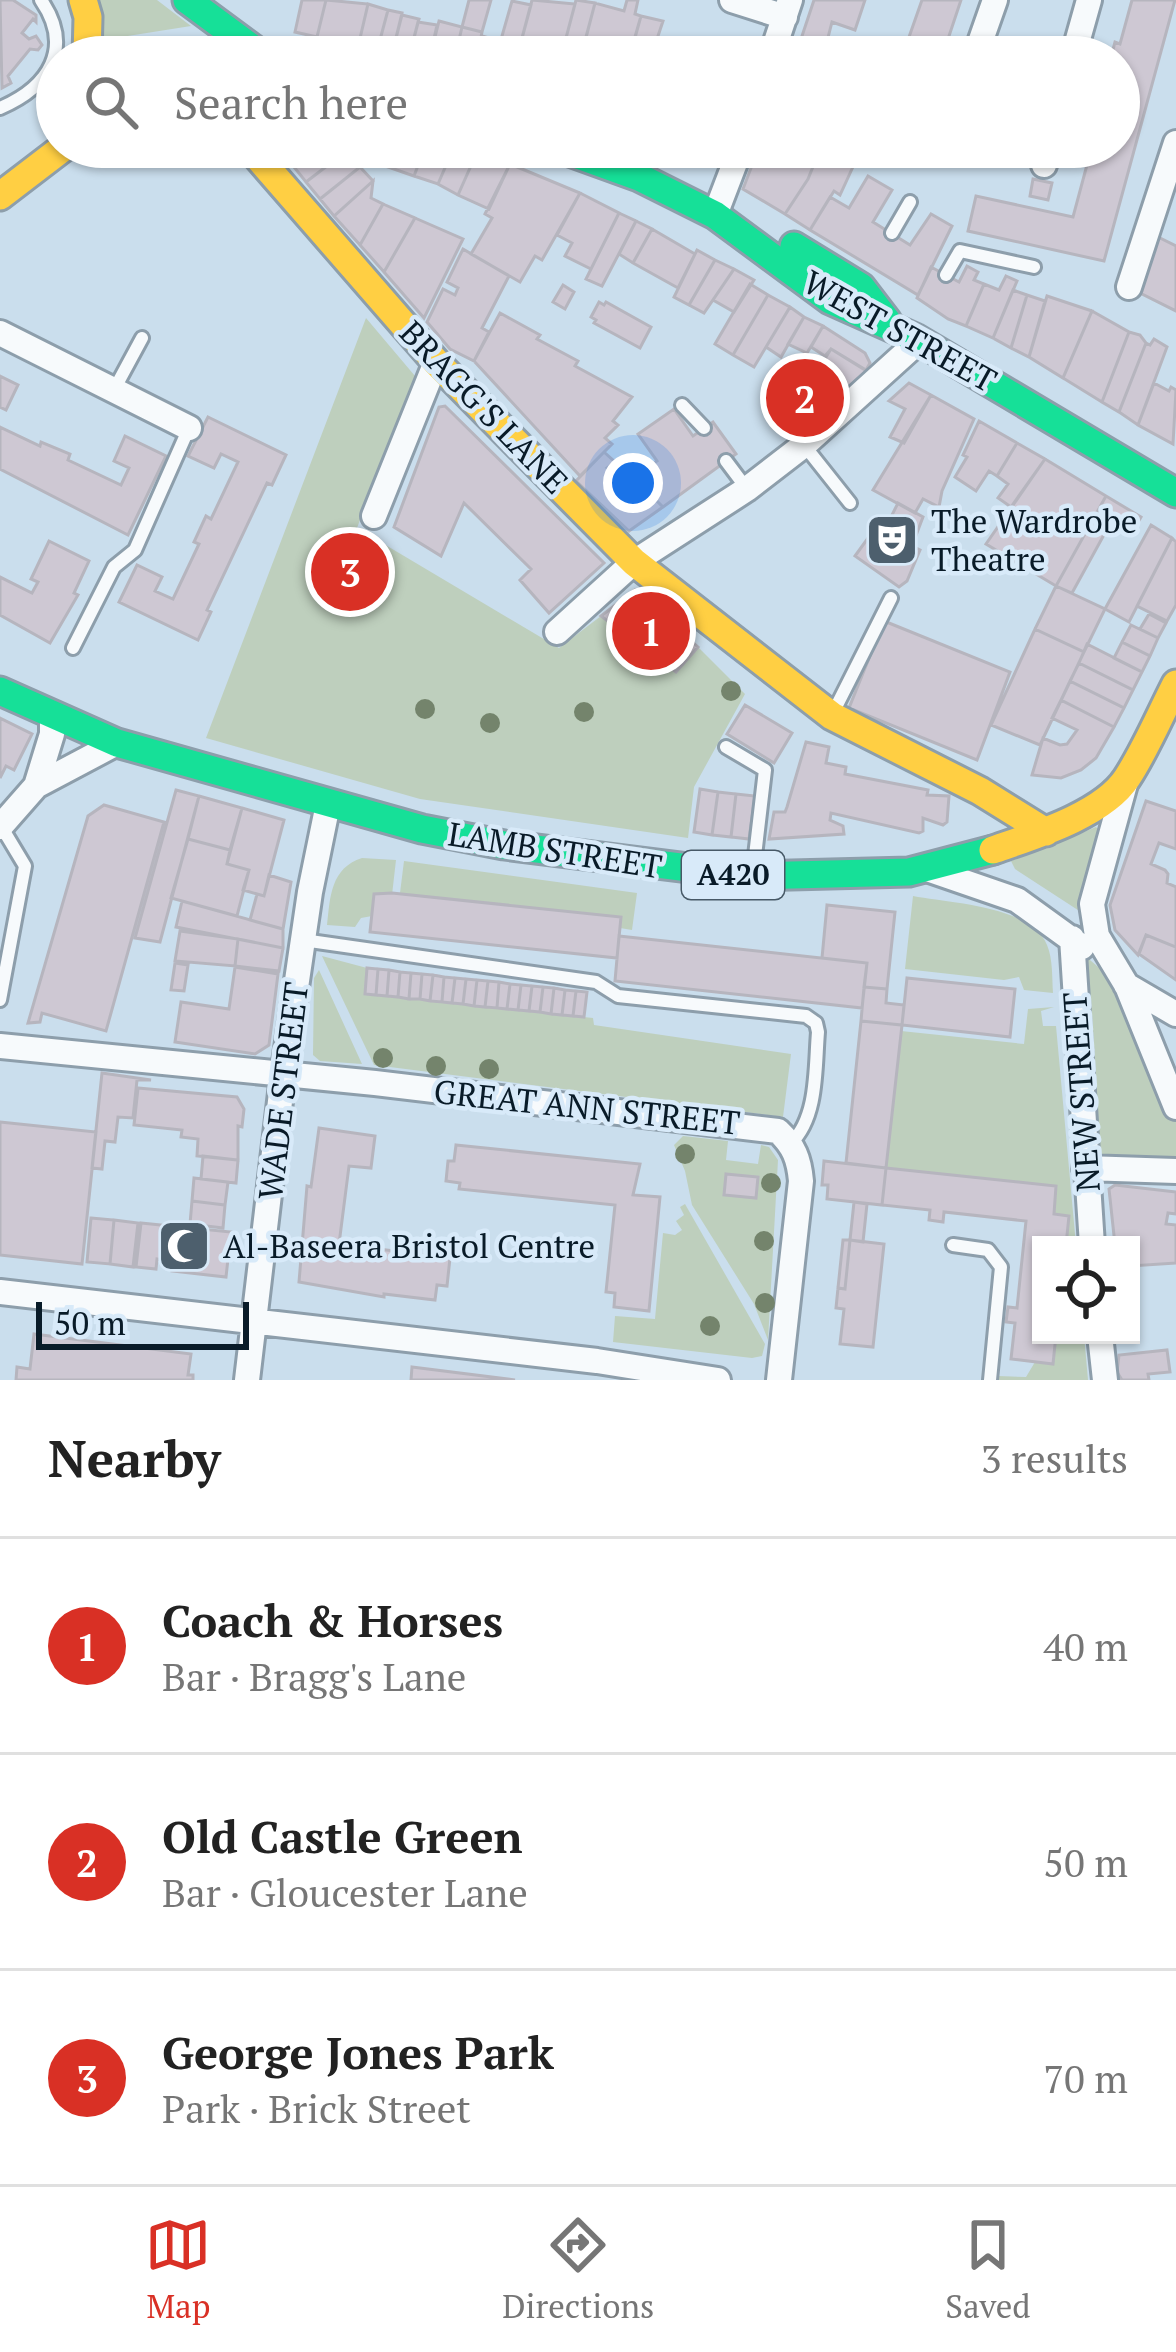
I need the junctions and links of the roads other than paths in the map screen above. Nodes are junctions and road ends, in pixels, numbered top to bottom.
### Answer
1 (41, 0) edge
2 (83, 0) edge
3 (187, 0) edge
4 (732, 0) edge
5 (995, 0) edge
6 (1089, 0) edge
7 (788, 8) edge
8 (55, 36) edge
9 (88, 36) edge
10 (236, 36) edge
11 (982, 36) edge
12 (1079, 36) edge
13 (36, 90) edge
14 (0, 108) edge
15 (1176, 143) edge
16 (36, 164) edge
17 (267, 168) edge
18 (614, 168) edge
19 (733, 168) edge
20 (5, 183) edge
21 (910, 202) dead end
22 (1167, 203) edge
23 (715, 214) junction
24 (742, 232) junction
25 (892, 233) dead end
26 (1034, 267) dead end
27 (946, 275) dead end
28 (1129, 287) dead end
29 (890, 325) junction
30 (0, 332) edge
31 (142, 338) dead end
32 (920, 340) junction
33 (436, 362) junction
34 (115, 388) junction
35 (682, 405) dead end
36 (189, 428) joint
37 (704, 428) dead end
38 (804, 445) junction
39 (727, 461) dead end
40 (1171, 486) edge
41 (747, 489) junction
42 (850, 503) dead end
43 (374, 516) dead end
44 (634, 562) junction
45 (891, 598) dead end
46 (557, 632) dead end
47 (73, 648) dead end
48 (1176, 684) edge
49 (0, 691) edge
50 (52, 716) junction
51 (832, 716) junction
52 (117, 743) junction
53 (726, 747) dead end
54 (1125, 783) junction
55 (36, 786) junction
56 (328, 804) junction
57 (0, 826) edge
58 (1046, 832) junction
59 (926, 868) junction
60 (753, 876) junction
61 (1072, 938) junction
62 (303, 940) junction
63 (1127, 986) junction
64 (0, 1000) edge
65 (1176, 1014) edge
66 (0, 1046) edge
67 (283, 1076) junction
68 (1176, 1107) edge
69 (790, 1143) junction
70 (1085, 1168) junction
71 (1176, 1171) edge
72 (1091, 1236) edge
73 (953, 1245) dead end
74 (0, 1292) edge
75 (254, 1321) junction
76 (1101, 1344) edge
77 (247, 1380) edge
78 (718, 1380) edge
79 (779, 1380) edge
80 (990, 1380) edge
81 (1105, 1380) edge

1 - 8 lane
2 - 9 main road
3 - 10 main road
4 - 7 street
5 - 11 street
6 - 12 street
13 - 14 lane
15 - 22 street
16 - 20 main road
17 - 33 main road, BRAGG'S LANE
18 - 23 main road, WEST STREET
19 - 23 street
21 - 25 lane
22 - 28 street
23 - 24 main road, WEST STREET
24 - 29 main road, WEST STREET
24 - 29 main road
26 - 27 lane
29 - 32 main road, WEST STREET
30 - 34 street
31 - 34 lane
32 - 38 street
32 - 40 main road, WEST STREET
33 - 43 street
33 - 44 main road, BRAGG'S LANE
34 - 36 street
35 - 37 lane
36 - 47 lane
38 - 41 street
38 - 42 lane
39 - 41 lane
41 - 44 street
44 - 46 street
44 - 51 main road, BRAGG'S LANE
45 - 51 lane
48 - 54 main road, A420
49 - 50 main road, A420
50 - 52 main road, A420
50 - 55 street
51 - 58 main road, BRAGG'S LANE
52 - 55 street
52 - 56 main road, A420
53 - 60 lane
54 - 58 main road, LAMB STREET / A420
54 - 63 street
55 - 57 street
56 - 60 main road, LAMB STREET / A420
56 - 62 street, WADE STREET
57 - 64 lane
58 - 59 main road, LAMB STREET / A420
59 - 60 main road, LAMB STREET / A420
59 - 61 street
61 - 63 street
61 - 70 street, NEW STREET
62 - 67 street, WADE STREET
62 - 69 lane
63 - 65 street
63 - 68 street
66 - 67 street, GREAT ANN STREET
67 - 69 street, GREAT ANN STREET
67 - 75 street, WADE STREET
69 - 79 street
70 - 71 street
70 - 72 street, NEW STREET
73 - 80 lane
74 - 75 street
75 - 77 street, WADE STREET
75 - 78 street
76 - 81 street

